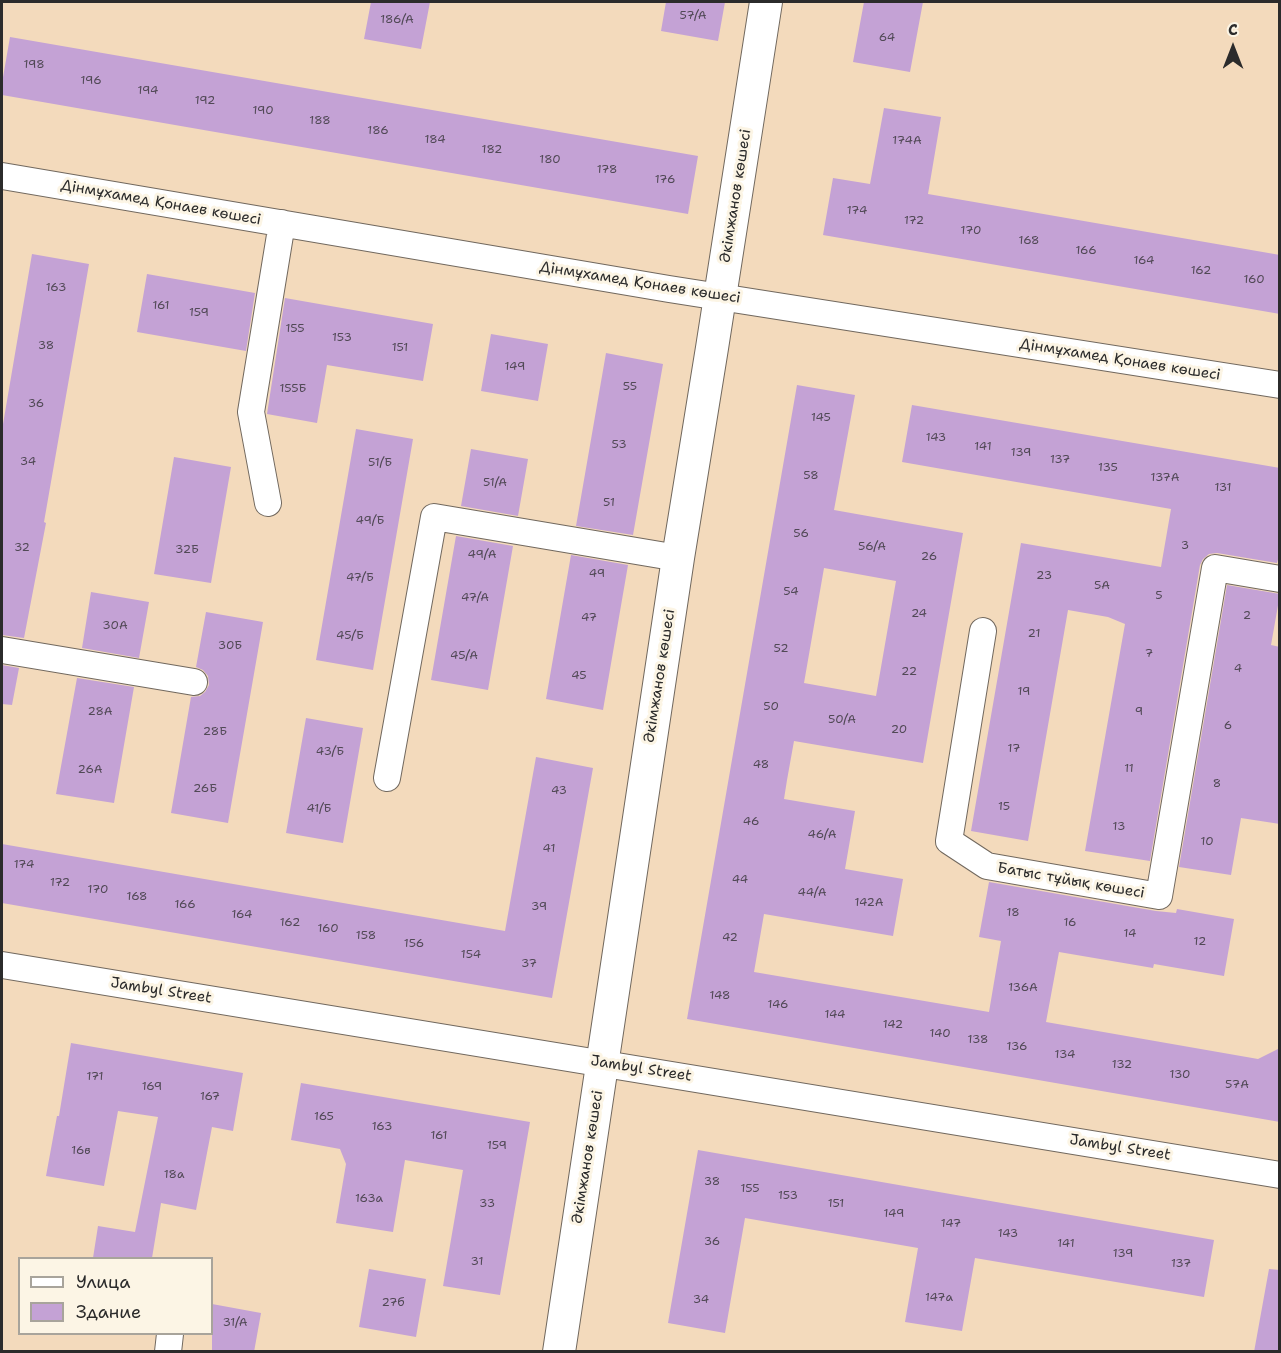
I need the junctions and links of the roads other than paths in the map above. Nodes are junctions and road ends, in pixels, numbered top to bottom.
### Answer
1 (766, 2) edge
2 (2, 176) edge
3 (282, 223) junction
4 (720, 296) junction
5 (1280, 385) edge
6 (268, 503) dead end
7 (678, 558) junction
8 (1280, 579) edge
9 (983, 631) dead end
10 (2, 650) edge
11 (194, 682) dead end
12 (387, 778) dead end
13 (2, 965) edge
14 (602, 1063) junction
15 (1280, 1174) edge
16 (170, 1335) edge
17 (168, 1352) edge
18 (559, 1352) edge

1 - 4 main road, Әкімжанов көшесі
2 - 3 street, Дінмұхамед Қонаев көшесі
3 - 4 street, Дінмұхамед Қонаев көшесі
3 - 6 street
4 - 5 street, Дінмұхамед Қонаев көшесі
4 - 7 main road, Әкімжанов көшесі
7 - 12 street
7 - 14 main road, Әкімжанов көшесі
8 - 9 street, Батыс тұйық көшесі
10 - 11 street
13 - 14 street, Jambyl Street
14 - 15 street, Jambyl Street
14 - 18 main road, Әкімжанов көшесі
16 - 17 street

